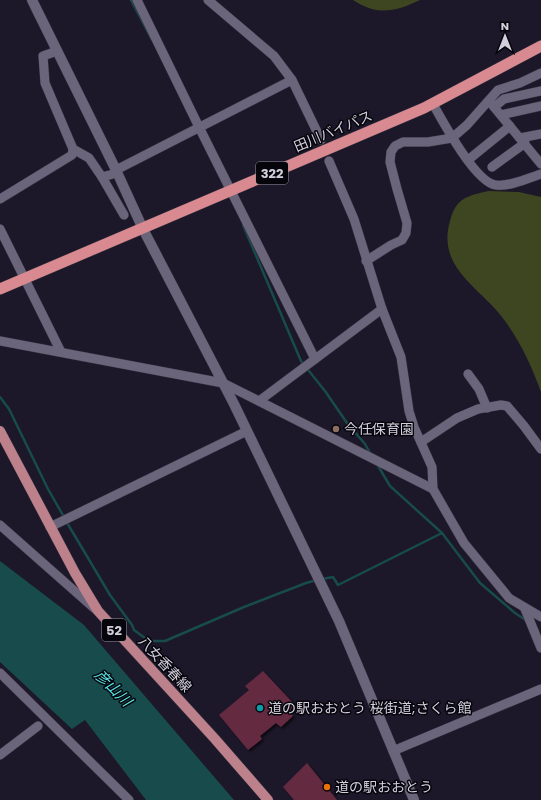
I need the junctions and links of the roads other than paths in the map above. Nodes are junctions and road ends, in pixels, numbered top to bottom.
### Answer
1 (32, 0) edge
2 (137, 0) edge
3 (208, 0) edge
4 (540, 47) edge
5 (57, 51) junction
6 (541, 73) edge
7 (292, 80) junction
8 (541, 91) edge
9 (433, 104) junction
10 (491, 104) junction
11 (541, 106) edge
12 (501, 115) junction
13 (510, 126) junction
14 (199, 127) junction
15 (541, 134) edge
16 (452, 138) junction
17 (321, 140) dead end
18 (522, 140) junction
19 (73, 149) junction
20 (468, 160) junction
21 (329, 161) dead end
22 (540, 161) edge
23 (492, 167) dead end
24 (116, 171) junction
25 (541, 174) edge
26 (102, 177) junction
27 (232, 191) junction
28 (0, 199) edge
29 (124, 215) dead end
30 (143, 228) junction
31 (0, 229) edge
32 (366, 261) junction
33 (25, 279) junction
34 (0, 289) edge
35 (382, 309) junction
36 (0, 340) edge
37 (61, 352) junction
38 (315, 359) junction
39 (468, 374) dead end
40 (223, 383) junction
41 (259, 401) junction
42 (487, 408) junction
43 (0, 431) edge
44 (247, 431) junction
45 (421, 442) junction
46 (541, 449) edge
47 (433, 489) junction
48 (0, 525) edge
49 (50, 527) junction
50 (525, 609) junction
51 (98, 611) junction
52 (541, 617) edge
53 (541, 648) edge
54 (0, 673) edge
55 (541, 689) edge
56 (38, 726) dead end
57 (393, 751) junction
58 (0, 755) edge
59 (129, 800) edge
60 (268, 800) edge
61 (414, 800) edge

1 - 5 street
2 - 14 street
3 - 7 street
4 - 9 highway, 田川バイパス / 322
5 - 19 street
5 - 24 street
6 - 10 street
7 - 14 street
7 - 17 street
8 - 10 street
9 - 16 street
9 - 27 highway, 田川バイパス / 322
10 - 12 street
10 - 16 street
11 - 12 street
12 - 13 street
13 - 18 street
13 - 20 street
14 - 24 street
14 - 27 street
15 - 18 street
16 - 20 street
16 - 32 street
18 - 22 street
18 - 23 street
19 - 26 street
19 - 28 street
20 - 25 street
21 - 32 street
24 - 26 street
24 - 30 street
26 - 29 street
27 - 30 highway, 田川バイパス / 322
27 - 38 street
30 - 33 highway, 田川バイパス / 322
30 - 40 street
31 - 33 street
32 - 35 street
33 - 34 highway, 田川バイパス / 322
33 - 37 street
35 - 38 street
35 - 45 street
36 - 37 street
37 - 40 street
38 - 41 street
39 - 42 street
40 - 41 street
40 - 44 street
41 - 47 street
42 - 45 street
42 - 46 street
43 - 49 main road, 八女香春線 / 52
44 - 49 street
44 - 57 street
45 - 47 street
47 - 50 street
48 - 51 street
49 - 51 main road, 八女香春線 / 52
50 - 52 street
50 - 53 street
51 - 60 main road, 八女香春線 / 52
54 - 59 street
55 - 57 street
56 - 58 street
57 - 61 street

